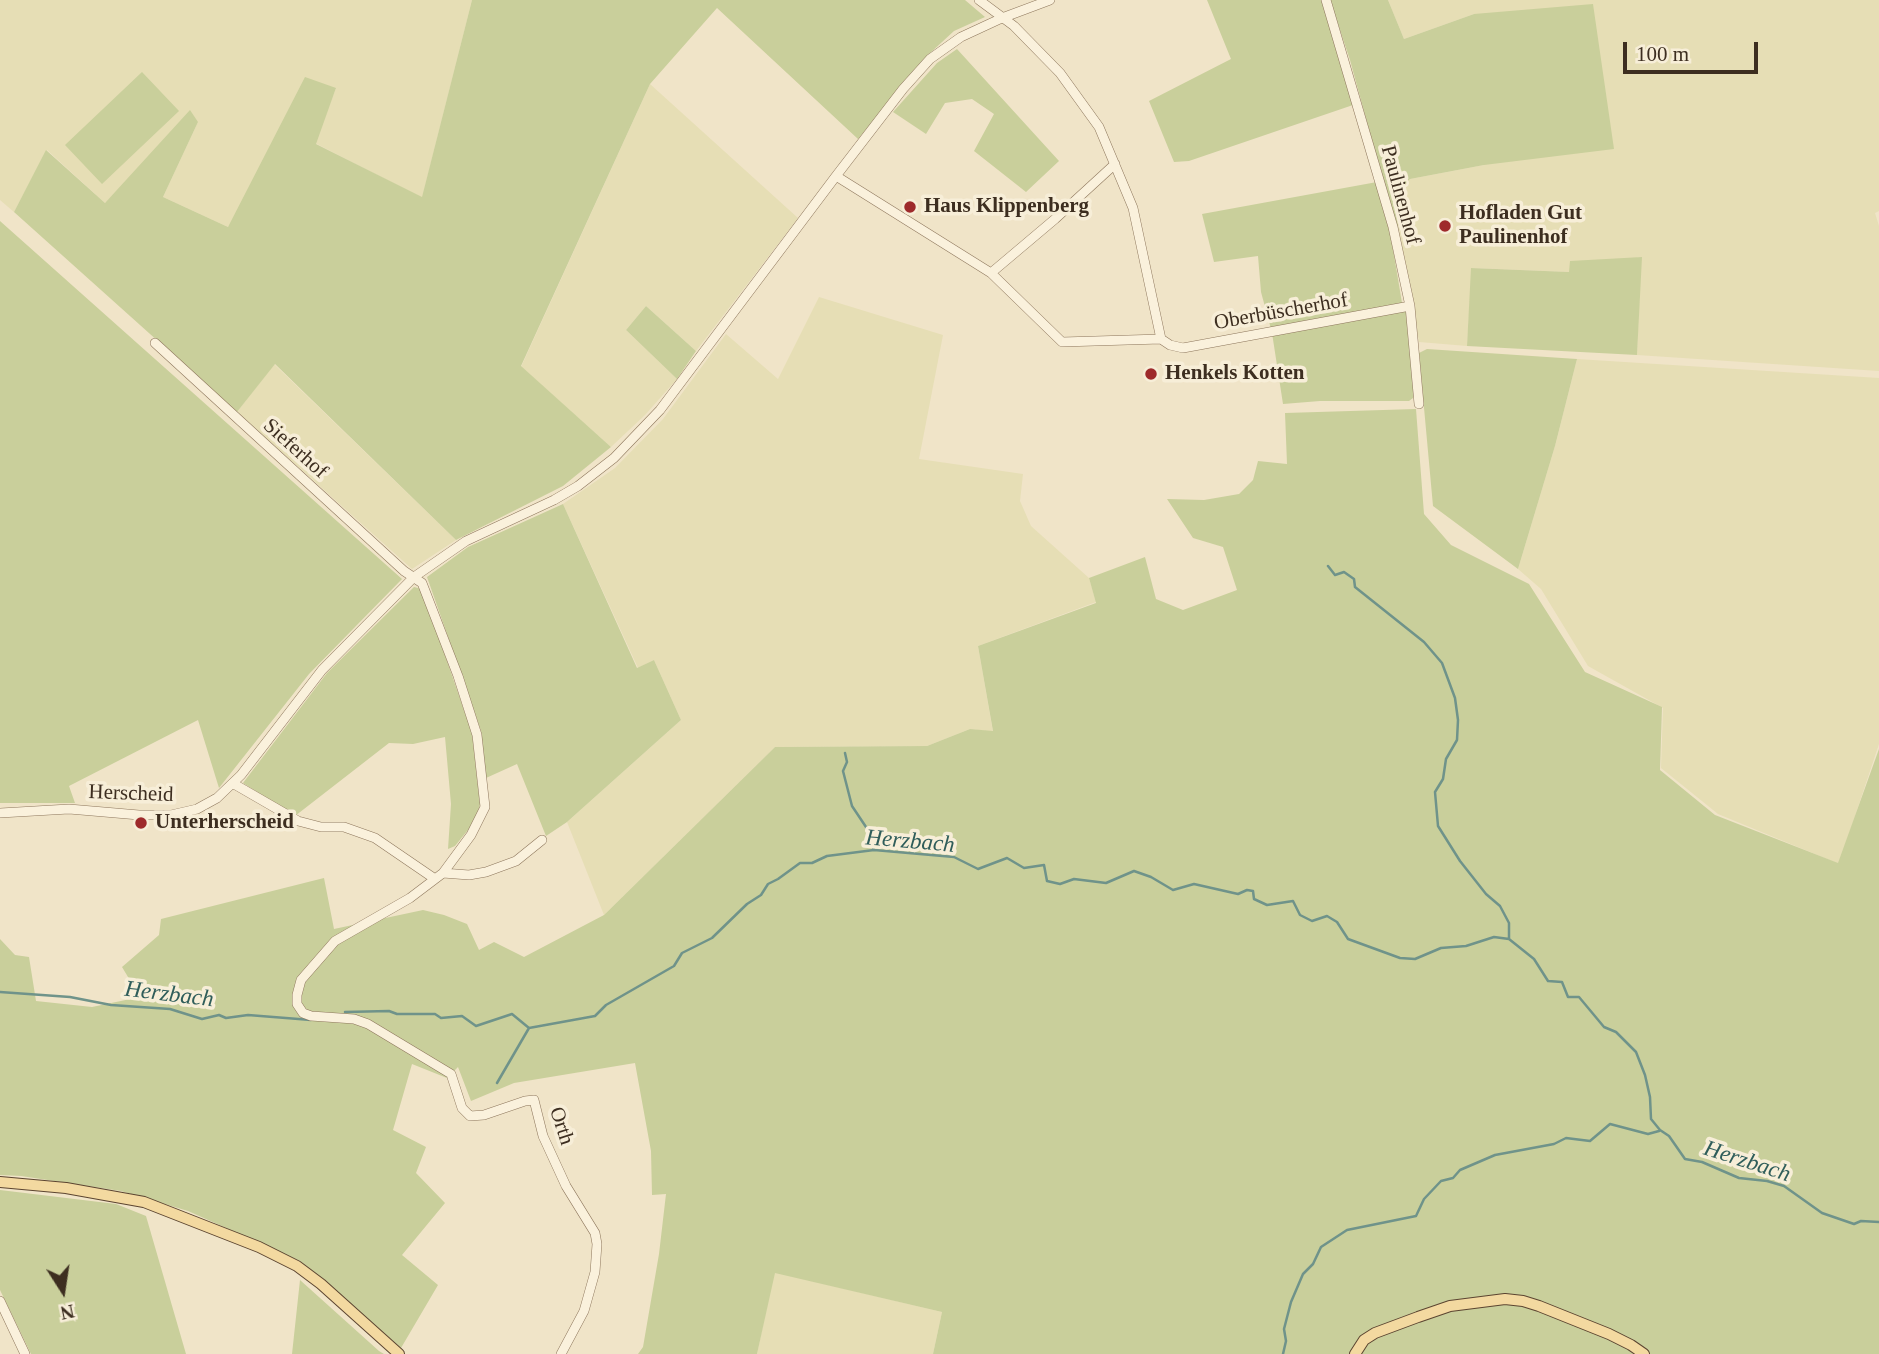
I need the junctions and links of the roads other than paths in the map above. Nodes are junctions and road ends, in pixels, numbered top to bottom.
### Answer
1 (979, 0) edge
2 (1050, 0) edge
3 (1326, 0) edge
4 (1002, 18) junction
5 (1115, 164) junction
6 (836, 176) junction
7 (990, 273) junction
8 (1410, 306) junction
9 (1161, 340) junction
10 (155, 343) dead end
11 (1419, 404) dead end
12 (414, 578) junction
13 (234, 783) junction
14 (0, 813) edge
15 (542, 840) dead end
16 (439, 876) junction
17 (0, 1182) edge
18 (0, 1301) edge
19 (25, 1354) edge
20 (399, 1354) edge
21 (561, 1354) edge
22 (1355, 1354) edge
23 (1644, 1354) edge

1 - 4 street
2 - 4 street, Herscheid
3 - 8 street, Paulinenhof
4 - 5 street
4 - 6 street, Herscheid
5 - 7 street
5 - 9 street
6 - 7 street, Oberbüscherhof
6 - 12 street, Herscheid
7 - 9 street, Oberbüscherhof
8 - 9 street, Oberbüscherhof
8 - 11 street, Paulinenhof
10 - 12 street, Sieferhof
12 - 13 street, Herscheid
12 - 16 street
13 - 14 street, Herscheid
13 - 16 street
15 - 16 street
16 - 21 street, Orth
17 - 20 main road
18 - 19 street
22 - 23 main road

